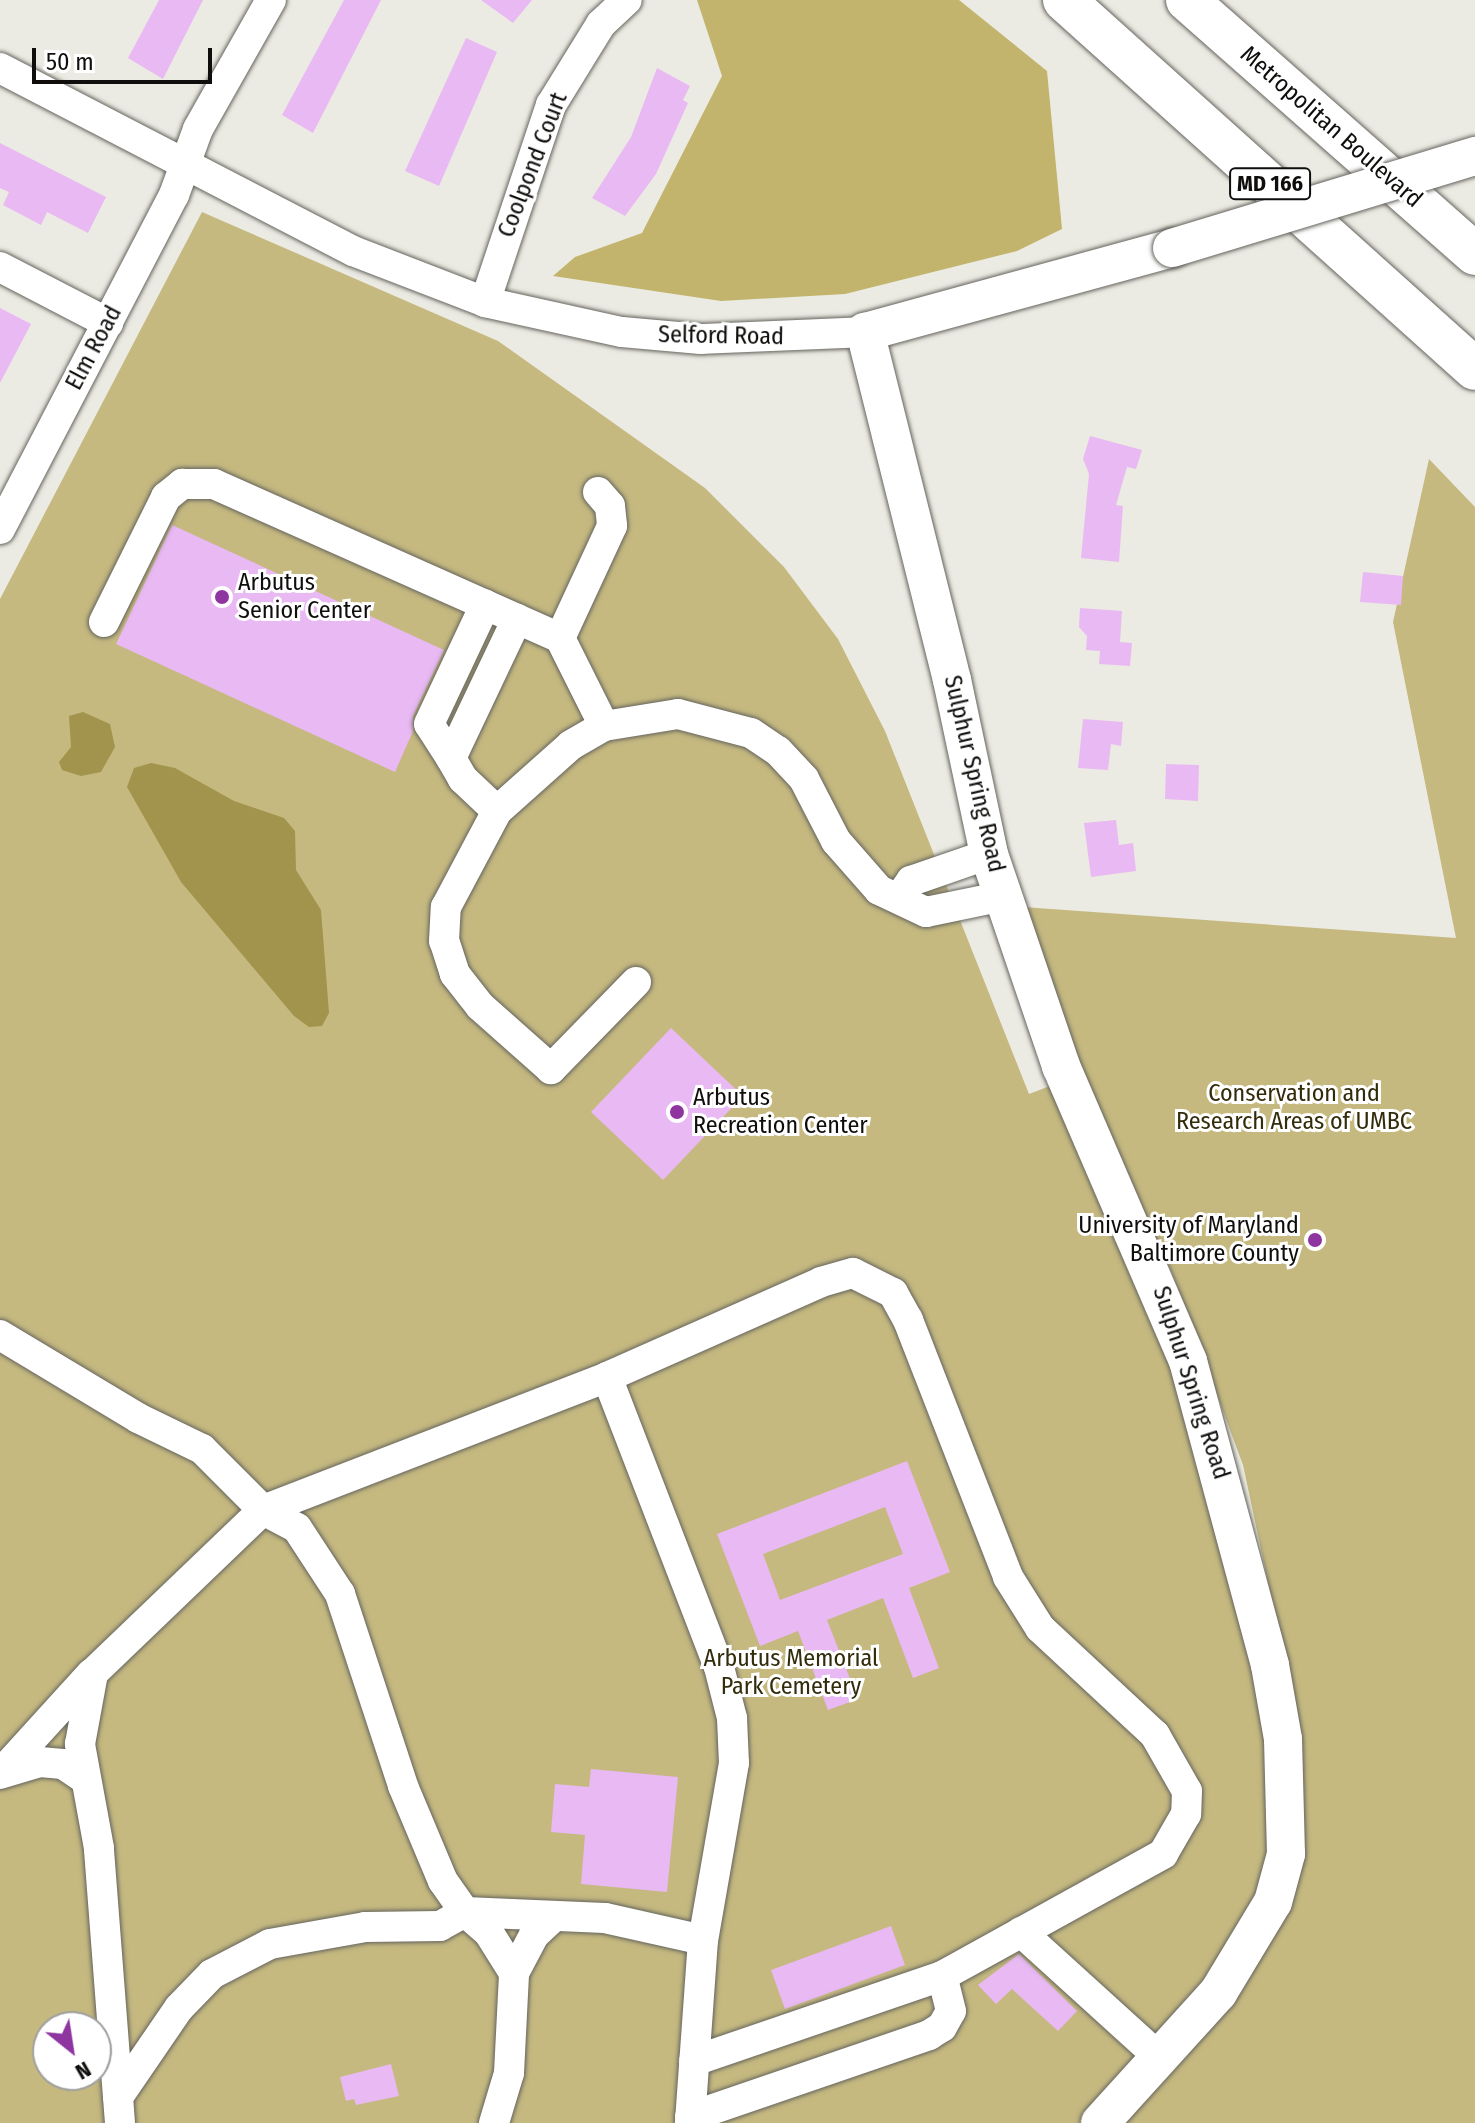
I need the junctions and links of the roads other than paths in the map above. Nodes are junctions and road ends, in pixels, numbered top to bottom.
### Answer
1 (271, 0) edge
2 (627, 0) edge
3 (1064, 0) edge
4 (1187, 0) edge
5 (1195, 0) edge
6 (0, 68) edge
7 (1475, 156) edge
8 (185, 166) junction
9 (1475, 226) edge
10 (1475, 254) edge
11 (0, 267) edge
12 (485, 302) junction
13 (108, 323) junction
14 (865, 332) junction
15 (1475, 369) edge
16 (598, 492) dead end
17 (0, 529) edge
18 (485, 605) junction
19 (517, 619) junction
20 (104, 622) dead end
21 (560, 638) junction
22 (604, 726) junction
23 (451, 758) junction
24 (497, 811) junction
25 (989, 854) junction
26 (1004, 896) junction
27 (899, 898) junction
28 (636, 982) dead end
29 (0, 1335) edge
30 (607, 1377) junction
31 (263, 1510) junction
32 (93, 1673) junction
33 (0, 1774) edge
34 (84, 1778) junction
35 (465, 1912) junction
36 (551, 1919) junction
37 (1021, 1932) junction
38 (703, 1940) junction
39 (514, 1973) junction
40 (942, 1976) junction
41 (1161, 2059) junction
42 (694, 2061) junction
43 (119, 2110) edge
44 (690, 2120) edge
45 (494, 2123) edge
46 (1100, 2123) edge

1 - 8 street, Elm Road
2 - 12 street, Coolpond Court
3 - 15 highway, MD 166
4 - 10 highway, Metropolitan Boulevard
5 - 9 highway
6 - 8 street, Selford Road
7 - 14 main road, Selford Road, bridge
8 - 12 street, Selford Road
8 - 13 street, Elm Road
11 - 13 street
12 - 14 street, Selford Road
13 - 17 street, Elm Road
14 - 25 main road, Sulphur Spring Road
16 - 21 street
18 - 19 street
18 - 20 street
18 - 23 street
19 - 21 street
19 - 23 street
21 - 22 street
22 - 24 street
22 - 27 street
23 - 24 street
24 - 28 street
25 - 26 main road, Sulphur Spring Road
25 - 27 street
26 - 27 street
26 - 41 main road, Sulphur Spring Road
29 - 31 street
30 - 31 street
30 - 37 street
30 - 38 street
31 - 32 street
31 - 35 street
32 - 33 street
32 - 34 street
33 - 34 street
34 - 43 street
35 - 36 street
35 - 39 street
35 - 43 street
36 - 38 street
36 - 39 street
37 - 40 street
37 - 41 street
38 - 42 street
39 - 45 street
40 - 42 street
40 - 44 street
41 - 46 main road, Sulphur Spring Road
42 - 44 street

